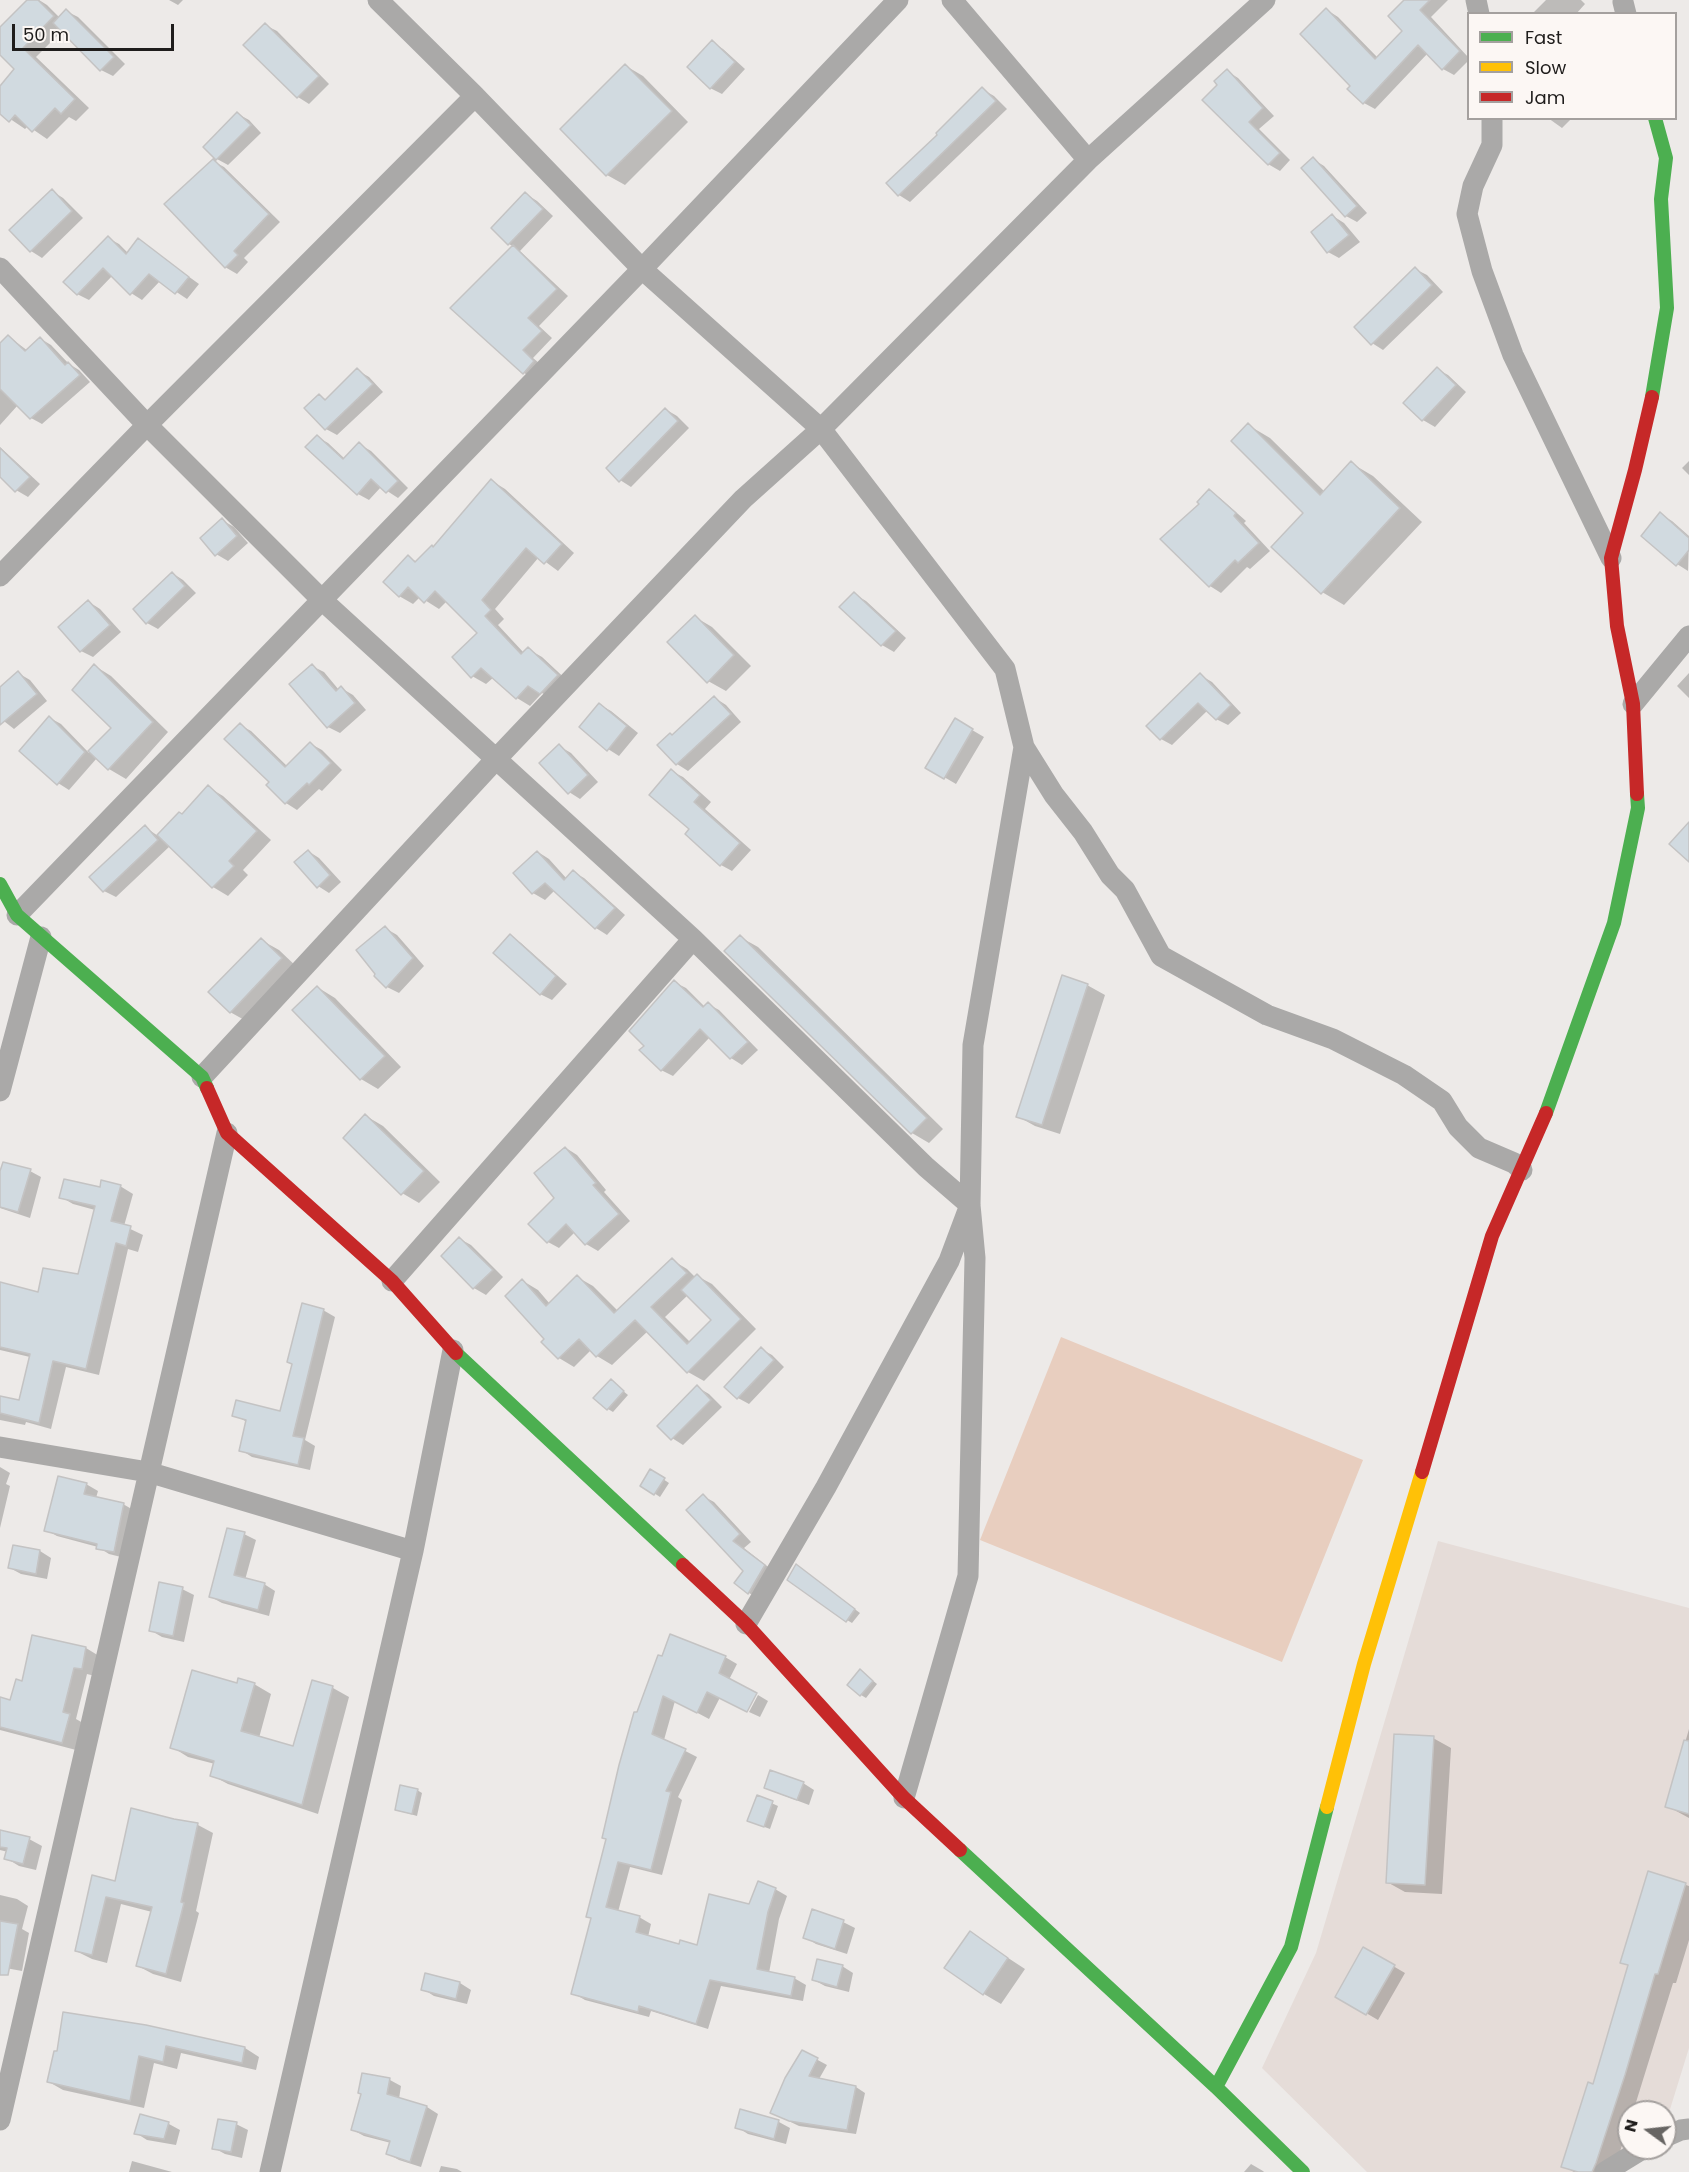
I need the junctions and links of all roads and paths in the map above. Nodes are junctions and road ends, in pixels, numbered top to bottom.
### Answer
1 (378, 0) edge
2 (898, 0) edge
3 (952, 0) edge
4 (1265, 0) edge
5 (475, 96) junction
6 (1492, 120) edge
7 (1656, 120) edge
8 (1088, 160) junction
9 (0, 268) edge
10 (642, 269) junction
11 (147, 425) junction
12 (821, 429) junction
13 (1611, 558) junction
14 (0, 576) edge
15 (322, 600) junction
16 (1689, 636) edge
17 (1633, 704) junction
18 (1024, 747) junction
19 (497, 758) junction
20 (0, 884) edge
21 (17, 915) junction
22 (41, 936) junction
23 (693, 939) junction
24 (202, 1077) junction
25 (0, 1091) edge
26 (227, 1133) junction
27 (1522, 1170) junction
28 (970, 1205) junction
29 (392, 1281) junction
30 (453, 1350) junction
31 (0, 1447) edge
32 (148, 1472) junction
33 (412, 1551) junction
34 (746, 1624) junction
35 (904, 1798) junction
36 (1216, 2087) junction
37 (0, 2120) edge
38 (1624, 2160) edge
39 (270, 2172) edge
40 (1303, 2172) edge
41 (1605, 2172) edge

1 - 5 street
2 - 10 street
3 - 8 street
4 - 8 street
5 - 10 street
5 - 11 street
6 - 13 street
7 - 13 street
8 - 12 street
9 - 11 street
10 - 12 street
10 - 15 street
11 - 14 street
11 - 15 street
12 - 18 street
12 - 19 street
13 - 17 street
15 - 19 street
15 - 21 street
16 - 17 street
17 - 27 street
18 - 27 street
18 - 28 street
19 - 23 street
19 - 24 street
20 - 21 street
21 - 22 street
22 - 24 street
22 - 25 street
23 - 28 street
23 - 29 street
24 - 26 street
26 - 29 street
26 - 32 street
27 - 36 street
28 - 34 street
28 - 35 street
29 - 30 street
30 - 33 street
30 - 34 street
31 - 32 street
32 - 33 street
32 - 37 street
33 - 39 street
34 - 35 street
35 - 36 street
36 - 40 street
38 - 41 street

